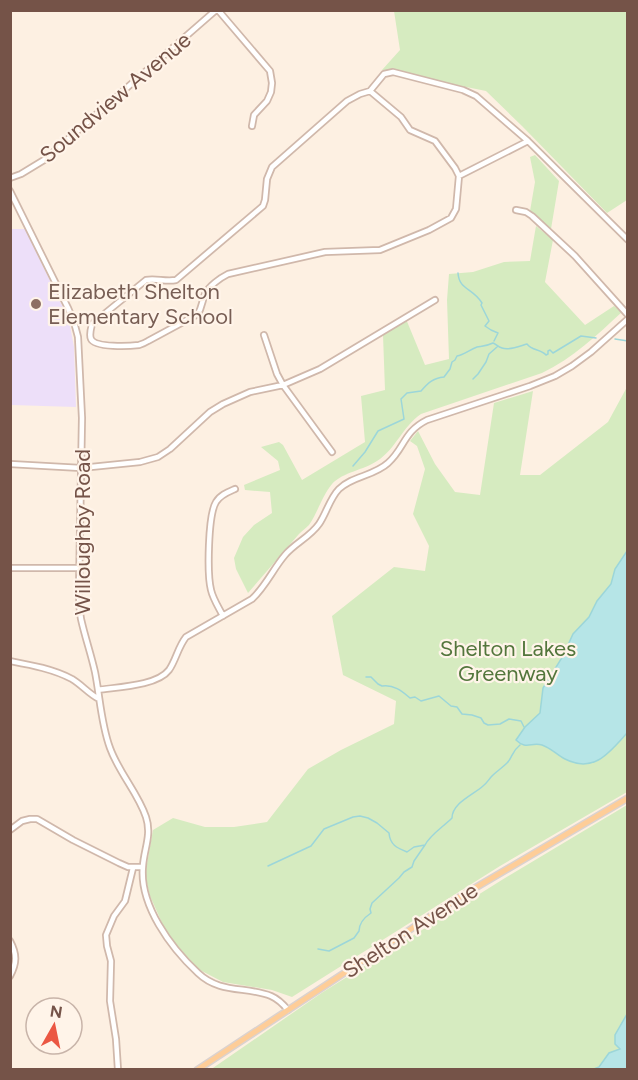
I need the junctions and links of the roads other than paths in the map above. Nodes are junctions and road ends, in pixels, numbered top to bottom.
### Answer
1 (217, 10) edge
2 (370, 91) junction
3 (252, 126) dead end
4 (528, 141) junction
5 (459, 176) junction
6 (10, 178) edge
7 (10, 191) edge
8 (516, 210) dead end
9 (627, 240) edge
10 (435, 300) dead end
11 (627, 317) edge
12 (264, 335) dead end
13 (283, 385) junction
14 (332, 452) dead end
15 (10, 464) edge
16 (81, 468) junction
17 (235, 489) dead end
18 (10, 568) edge
19 (79, 568) junction
20 (223, 616) junction
21 (10, 660) edge
22 (98, 688) junction
23 (86, 689) junction
24 (99, 699) junction
25 (627, 798) edge
26 (10, 830) edge
27 (142, 867) junction
28 (133, 868) junction
29 (10, 941) edge
30 (10, 976) edge
31 (288, 1010) junction
32 (118, 1070) edge
33 (197, 1070) edge

1 - 3 street
1 - 6 street, Soundview Avenue
2 - 4 street
2 - 5 street
2 - 5 street
4 - 5 street
4 - 9 street
7 - 16 street, Willoughby Road
8 - 11 street
10 - 13 street
11 - 20 street
12 - 13 street
13 - 14 street
13 - 16 street
15 - 16 street
16 - 19 street, Willoughby Road
17 - 20 street
18 - 19 street
19 - 22 street, Willoughby Road
20 - 22 street
21 - 23 street
22 - 23 street
22 - 24 street, Willoughby Road
23 - 24 street
24 - 27 street, Willoughby Road
25 - 31 main road, Shelton Avenue
26 - 28 street
27 - 28 street
27 - 31 street, Willoughby Road
28 - 32 street
29 - 30 street
31 - 33 main road, Shelton Avenue

